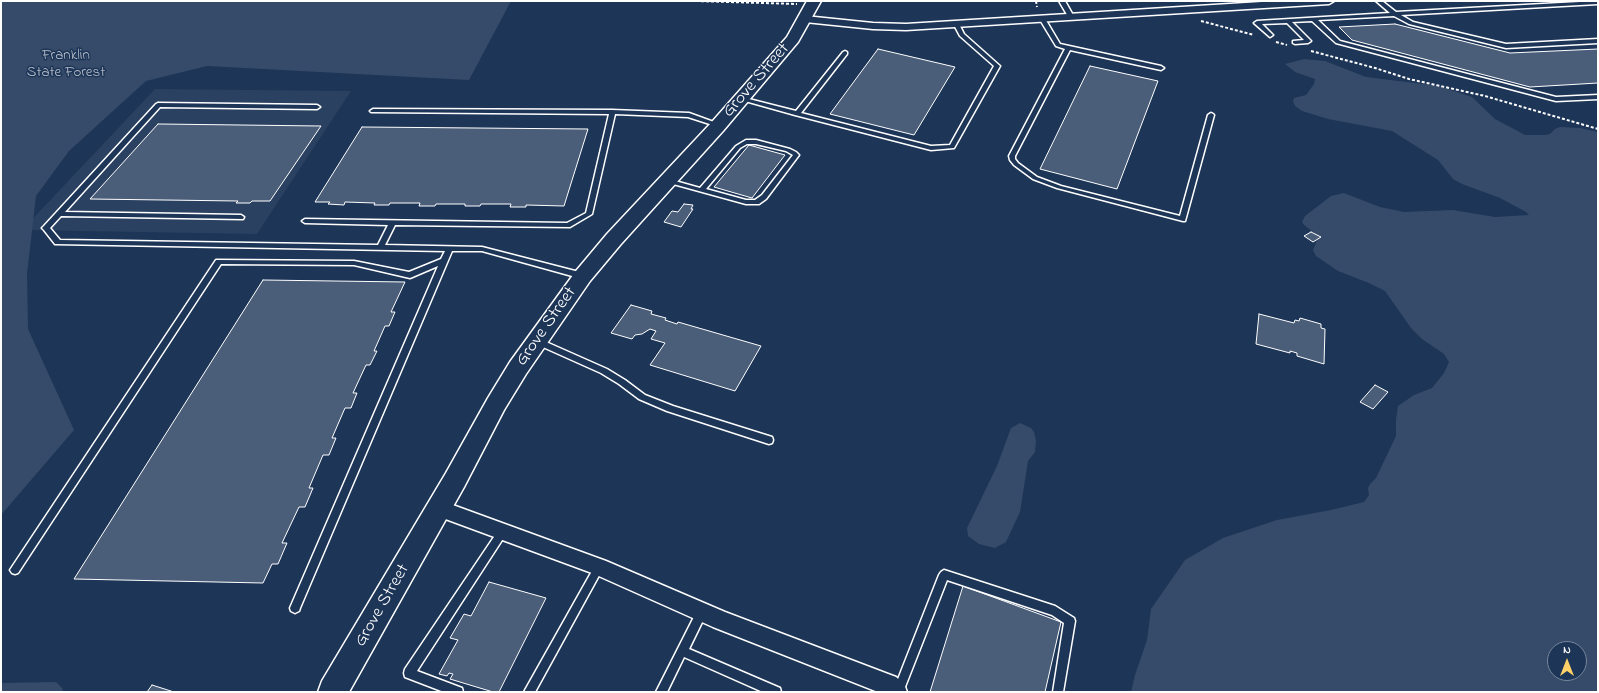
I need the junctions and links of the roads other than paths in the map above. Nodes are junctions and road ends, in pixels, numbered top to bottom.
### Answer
1 (1062, 1) edge
2 (1329, 1) edge
3 (1379, 1) edge
4 (1598, 2) edge
5 (811, 8) edge
6 (1395, 14) junction
7 (1071, 17) junction
8 (1042, 18) junction
9 (1313, 19) junction
10 (1288, 21) junction
11 (956, 23) junction
12 (1271, 38) road end
13 (1598, 41) edge
14 (1294, 44) road end
15 (1068, 48) junction
16 (845, 53) dead end
17 (1161, 68) dead end
18 (1598, 97) edge
19 (741, 99) junction
20 (317, 107) dead end
21 (373, 111) dead end
22 (612, 112) junction
23 (797, 114) junction
24 (1211, 114) dead end
25 (719, 125) junction
26 (668, 181) junction
27 (702, 190) junction
28 (59, 214) junction
29 (241, 217) dead end
30 (305, 221) dead end
31 (393, 223) junction
32 (380, 247) junction
33 (449, 249) junction
34 (444, 261) junction
35 (584, 276) junction
36 (536, 341) junction
37 (769, 440) dead end
38 (439, 508) junction
39 (503, 531) junction
40 (599, 567) junction
41 (15, 570) dead end
42 (295, 608) dead end
43 (702, 612) junction
44 (682, 651) junction
45 (333, 692) edge
46 (458, 692) edge
47 (529, 692) edge
48 (661, 692) edge
49 (776, 692) edge
50 (897, 692) edge
51 (1058, 692) edge

1 - 7 lane
2 - 7 street
3 - 6 lane
4 - 6 lane
5 - 11 street
5 - 19 main road, Grove Street
6 - 9 lane
6 - 13 lane
7 - 8 street
8 - 11 street
8 - 15 lane
9 - 10 lane
9 - 18 lane
10 - 12 lane
10 - 14 lane
11 - 23 lane
15 - 17 lane
15 - 24 lane
16 - 23 lane
19 - 23 lane
19 - 25 main road, Grove Street
20 - 28 lane
21 - 22 lane
22 - 25 lane
22 - 31 lane
25 - 26 main road, Grove Street
26 - 27 lane
26 - 35 main road, Grove Street
27 - 27 lane
28 - 29 lane
28 - 32 lane
30 - 31 lane
31 - 32 lane
32 - 33 lane
33 - 34 lane
33 - 35 lane
34 - 41 lane
34 - 42 lane
35 - 36 main road, Grove Street
36 - 37 lane
36 - 38 main road, Grove Street
38 - 39 street
38 - 45 main road, Grove Street
39 - 40 street
39 - 46 lane
40 - 43 street
40 - 47 lane
43 - 44 lane
43 - 50 street
44 - 48 lane
44 - 49 lane
50 - 51 lane

